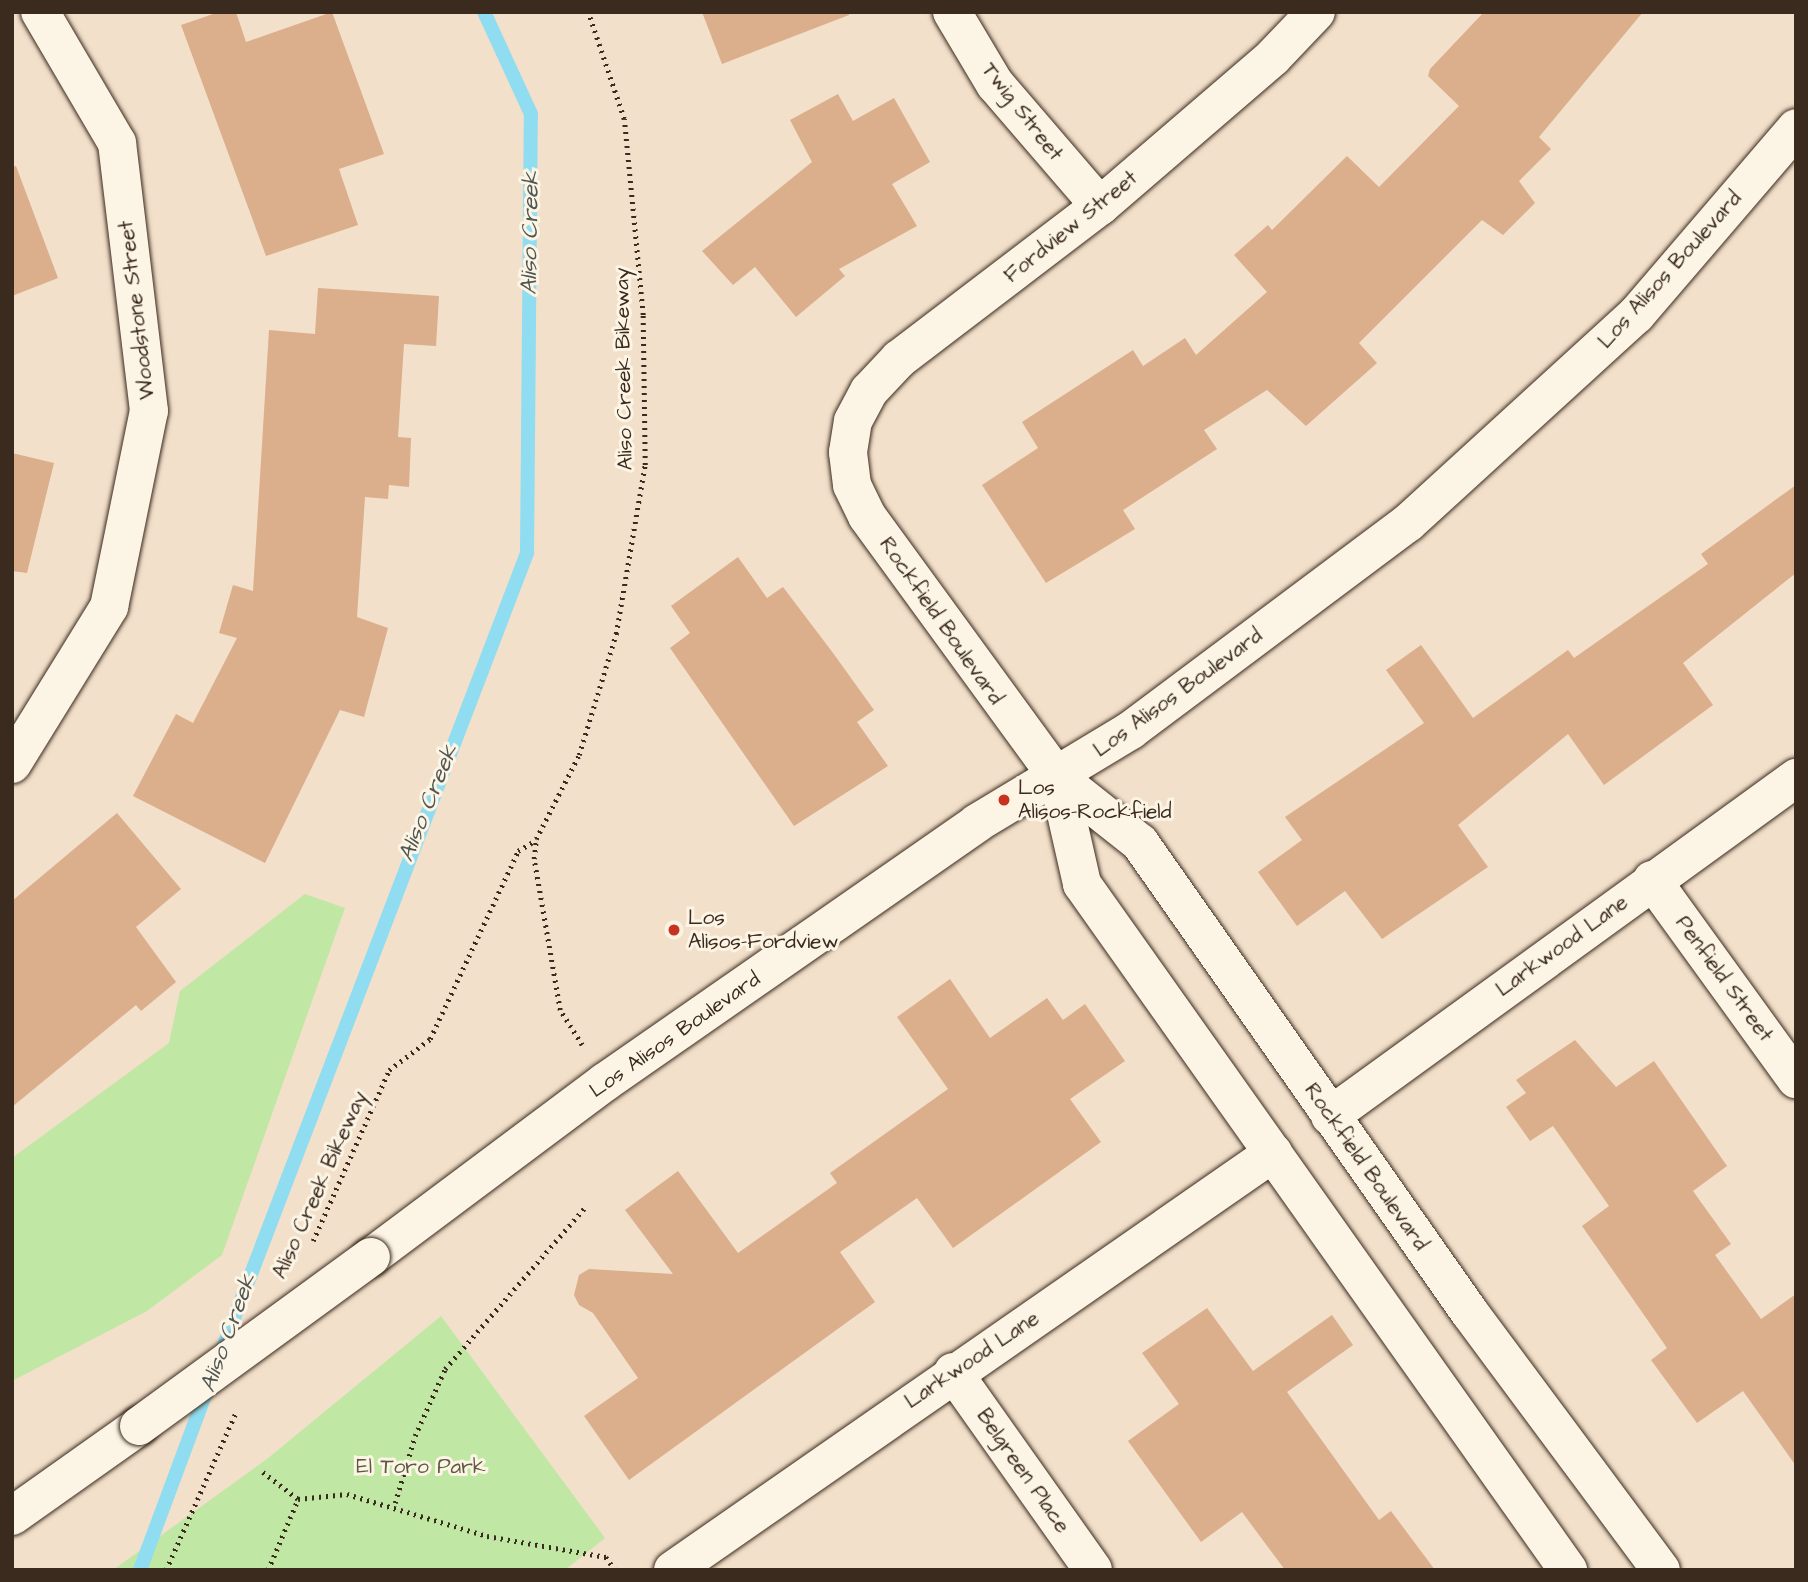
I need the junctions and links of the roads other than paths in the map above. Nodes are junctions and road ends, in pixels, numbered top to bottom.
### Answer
1 (40, 12) edge
2 (952, 12) edge
3 (1316, 12) edge
4 (1796, 128) edge
5 (1100, 206) junction
6 (848, 452) joint
7 (12, 764) edge
8 (1058, 778) junction
9 (1796, 778) edge
10 (1651, 880) junction
11 (1796, 1079) edge
12 (1330, 1116) junction
13 (1273, 1153) junction
14 (953, 1371) junction
15 (12, 1516) edge
16 (673, 1570) edge
17 (1093, 1570) edge
18 (1568, 1570) edge
19 (1661, 1570) edge

1 - 7 main road, Woodstone Street
2 - 5 main road, Twig Street
3 - 5 main road, Fordview Street
4 - 8 main road, Los Alisos Boulevard
5 - 6 main road, Fordview Street
6 - 8 main road, Rockfield Boulevard
8 - 12 main road, Rockfield Boulevard
8 - 13 main road, Rockfield Boulevard
8 - 15 main road, Los Alisos Boulevard, bridge
9 - 10 main road, Larkwood Lane
10 - 11 main road, Penfield Street
10 - 12 main road, Larkwood Lane
12 - 19 main road, Rockfield Boulevard
13 - 14 main road, Larkwood Lane
13 - 18 main road, Rockfield Boulevard
14 - 16 main road, Larkwood Lane
14 - 17 main road, Belgreen Place

